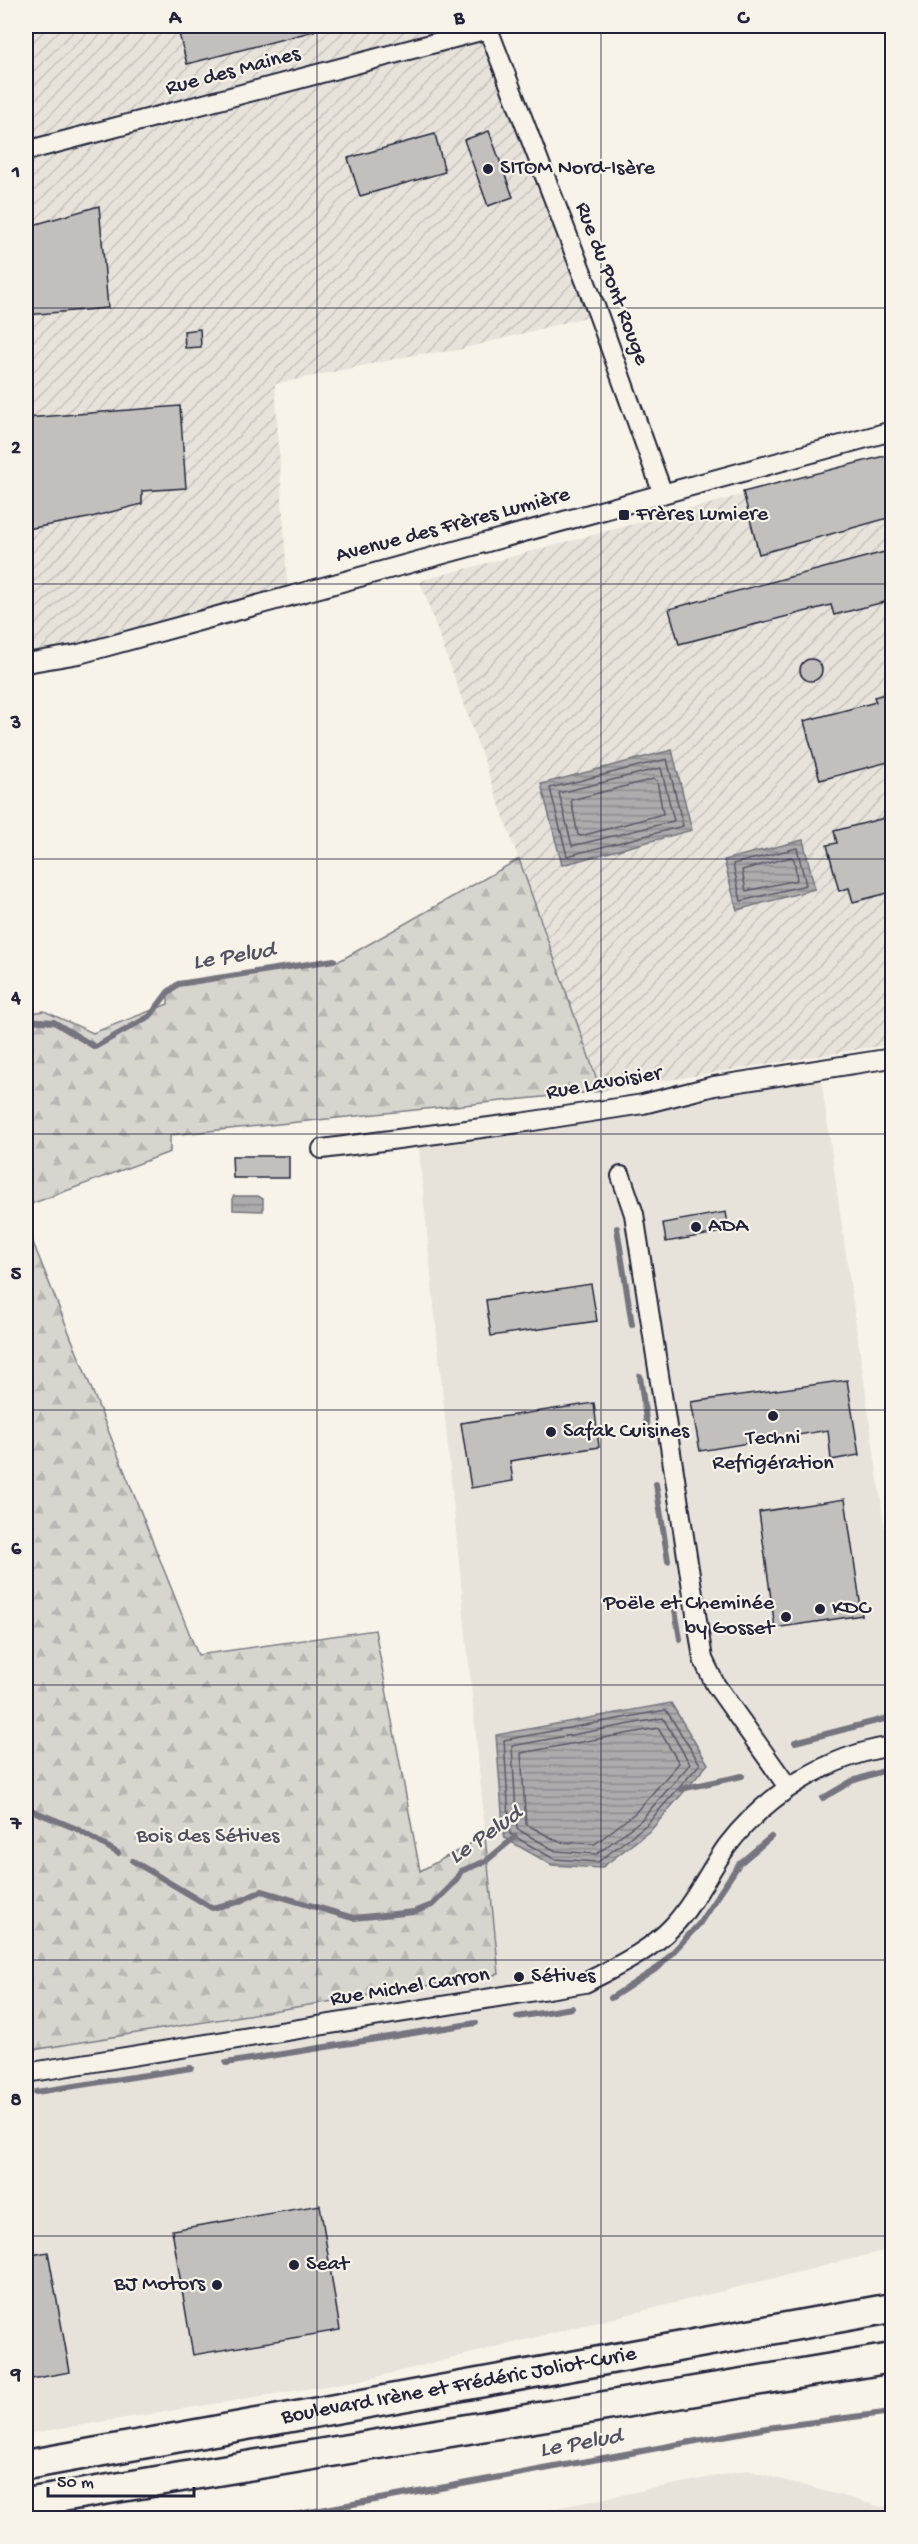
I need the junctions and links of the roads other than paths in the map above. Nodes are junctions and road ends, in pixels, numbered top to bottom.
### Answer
1 (488, 27) edge
2 (26, 151) edge
3 (892, 431) edge
4 (663, 494) junction
5 (26, 663) edge
6 (892, 1058) edge
7 (322, 1149) dead end
8 (621, 1176) dead end
9 (892, 1746) edge
10 (788, 1787) junction
11 (26, 2073) edge
12 (892, 2308) edge
13 (892, 2358) edge
14 (26, 2465) edge
15 (26, 2504) edge

1 - 2 street, Rue des Maines
1 - 4 street, Rue du Pont Rouge
3 - 4 street, Avenue des Frères Lumière
4 - 5 street, Avenue des Frères Lumière
6 - 7 street, Rue Lavoisier
8 - 10 street
9 - 10 street, Rue Michel Carron
10 - 11 street, Rue Michel Carron
12 - 14 main road, Boulevard Irène et Frédéric Joliot-Curie
13 - 15 main road, Boulevard Irène et Frédéric Joliot-Curie

